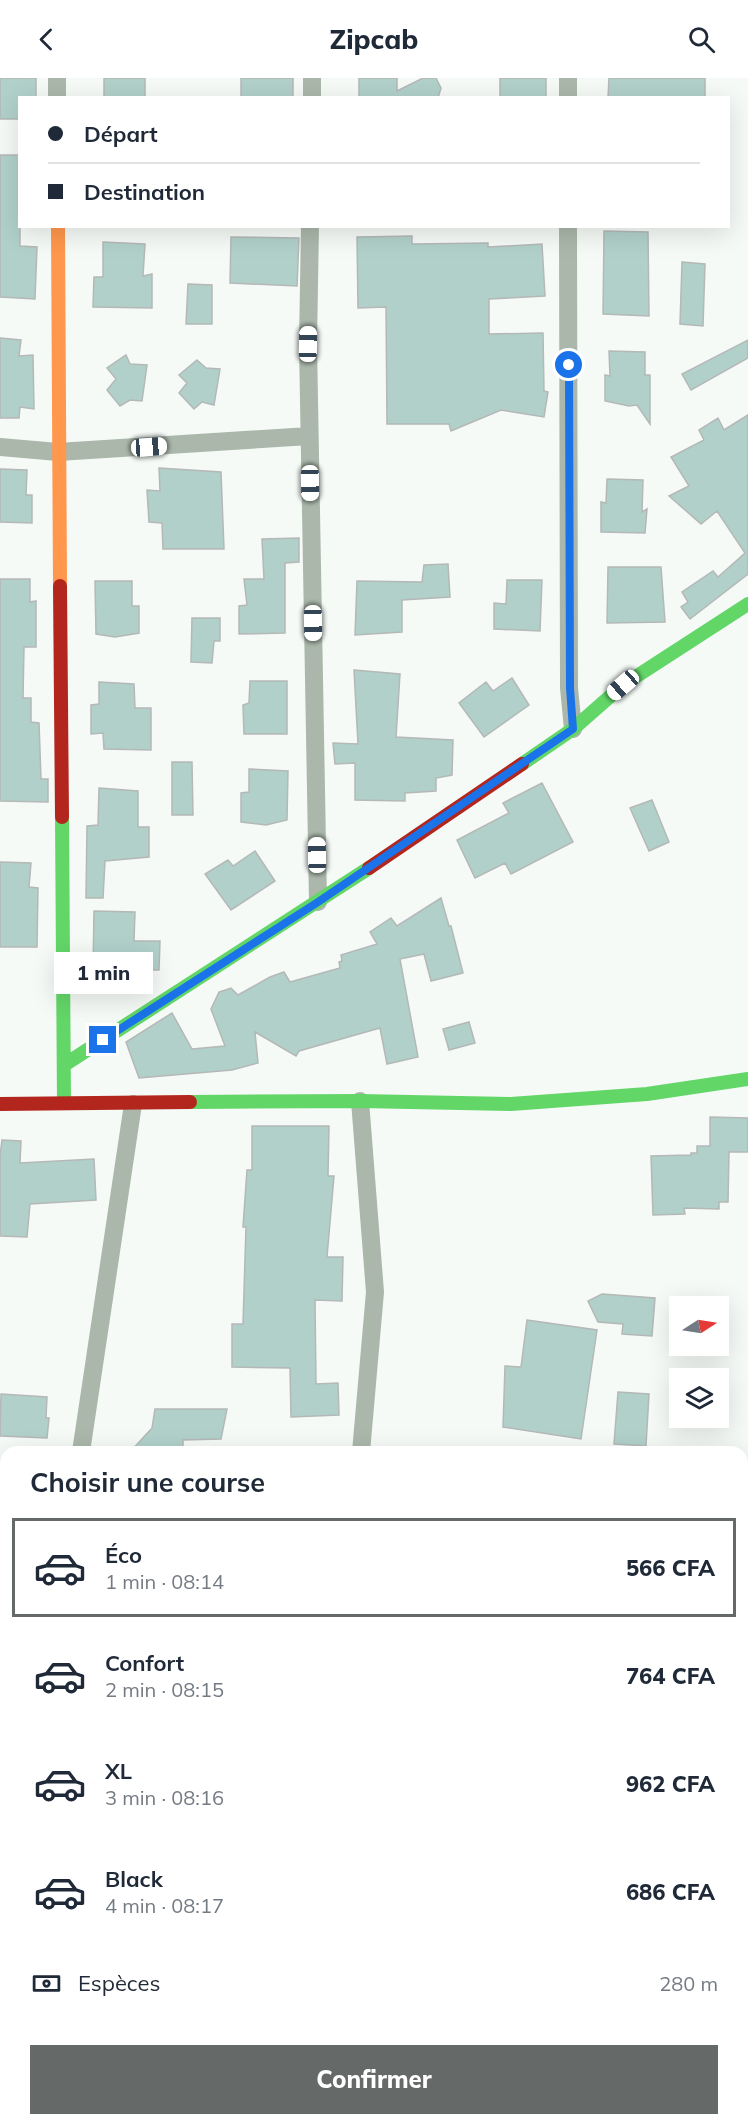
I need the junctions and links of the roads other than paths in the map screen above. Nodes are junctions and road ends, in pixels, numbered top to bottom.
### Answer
1 (57, 78) edge
2 (312, 78) edge
3 (568, 78) edge
4 (57, 96) edge
5 (312, 96) edge
6 (568, 96) edge
7 (57, 228) edge
8 (310, 228) edge
9 (568, 228) edge
10 (309, 436) junction
11 (0, 447) edge
12 (58, 452) junction
13 (748, 604) edge
14 (573, 729) junction
15 (318, 902) junction
16 (64, 1065) junction
17 (748, 1079) edge
18 (360, 1101) junction
19 (64, 1103) junction
20 (0, 1104) edge
21 (133, 1104) junction
22 (82, 1446) edge
23 (362, 1446) edge

1 - 4 street
2 - 5 street
3 - 6 street
7 - 12 street
8 - 10 street
9 - 14 street
10 - 12 street
10 - 15 street
11 - 12 street
12 - 16 street
13 - 14 street
14 - 15 street
15 - 16 street
16 - 19 street
17 - 18 street
18 - 21 street
18 - 23 street
19 - 20 street
19 - 21 street
21 - 22 street

